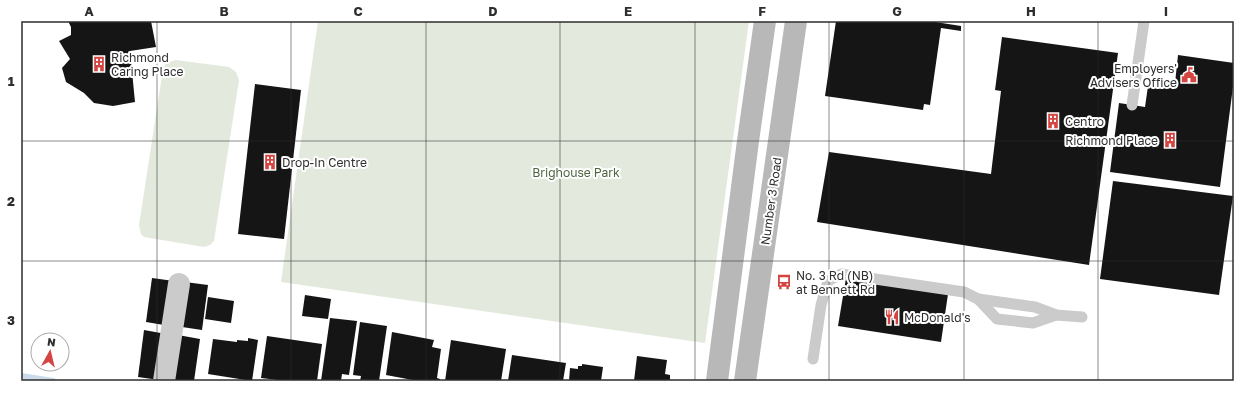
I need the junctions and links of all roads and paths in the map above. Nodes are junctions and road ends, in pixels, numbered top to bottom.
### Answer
1 (765, 21) edge
2 (796, 21) edge
3 (1144, 21) edge
4 (1132, 105) dead end
5 (179, 284) dead end
6 (978, 299) junction
7 (1056, 315) junction
8 (1082, 317) dead end
9 (813, 359) dead end
10 (164, 381) edge
11 (717, 381) edge
12 (745, 381) edge

1 - 11 main road
2 - 12 main road, Number 3 Road
3 - 4 lane
5 - 10 street
6 - 7 lane
6 - 7 lane
6 - 9 lane
7 - 8 lane

